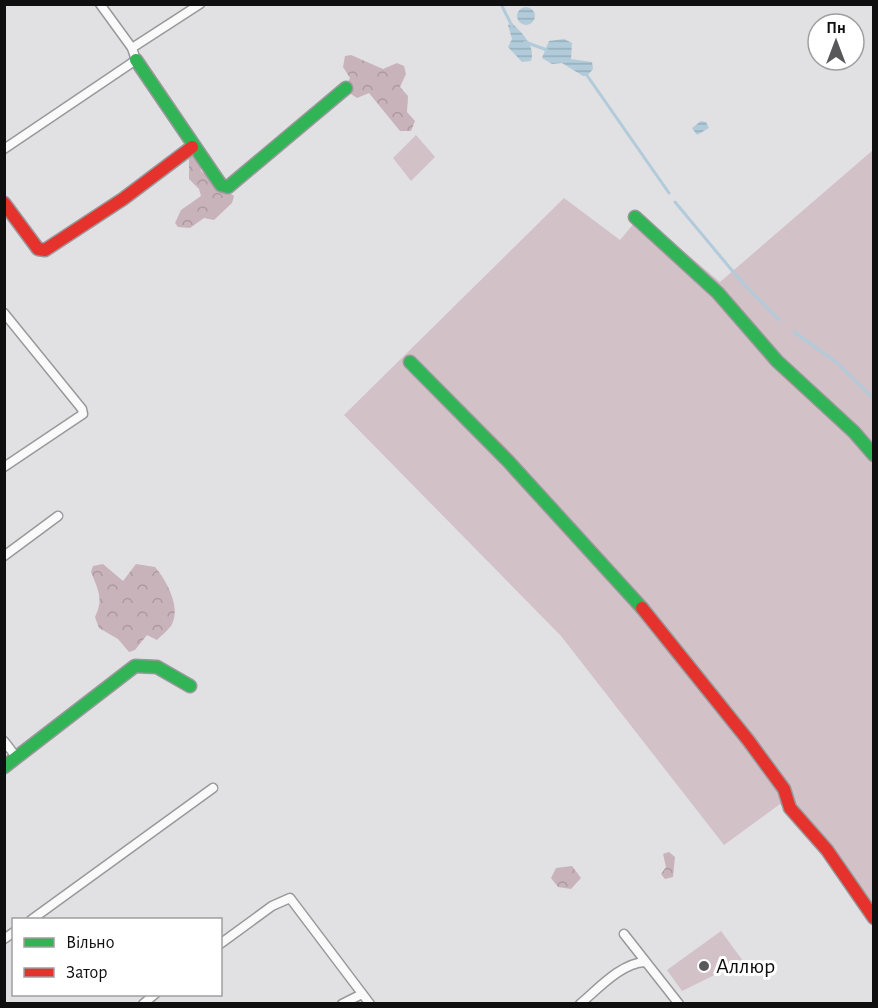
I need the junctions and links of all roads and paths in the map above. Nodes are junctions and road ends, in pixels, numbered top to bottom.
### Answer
1 (100, 4) edge
2 (200, 4) edge
3 (134, 54) junction
4 (346, 88) dead end
5 (192, 147) junction
6 (4, 149) edge
7 (4, 203) edge
8 (635, 217) dead end
9 (4, 313) edge
10 (410, 362) dead end
11 (873, 455) edge
12 (4, 467) edge
13 (58, 516) dead end
14 (4, 556) edge
15 (190, 686) dead end
16 (4, 741) edge
17 (17, 758) junction
18 (4, 767) edge
19 (213, 788) dead end
20 (34, 918) edge
21 (873, 918) edge
22 (624, 934) dead end
23 (222, 943) edge
24 (645, 962) junction
25 (362, 994) junction
26 (342, 1004) edge
27 (370, 1004) edge
28 (580, 1004) edge
29 (679, 1004) edge

1 - 3 street
2 - 3 street
3 - 5 street
3 - 6 street
4 - 5 street
5 - 7 street
8 - 11 street
9 - 12 street
10 - 21 street
13 - 14 street
15 - 17 street
16 - 17 street
17 - 18 street
19 - 20 street
22 - 24 street
23 - 25 street
24 - 28 street
24 - 29 street
25 - 26 street
25 - 27 street

